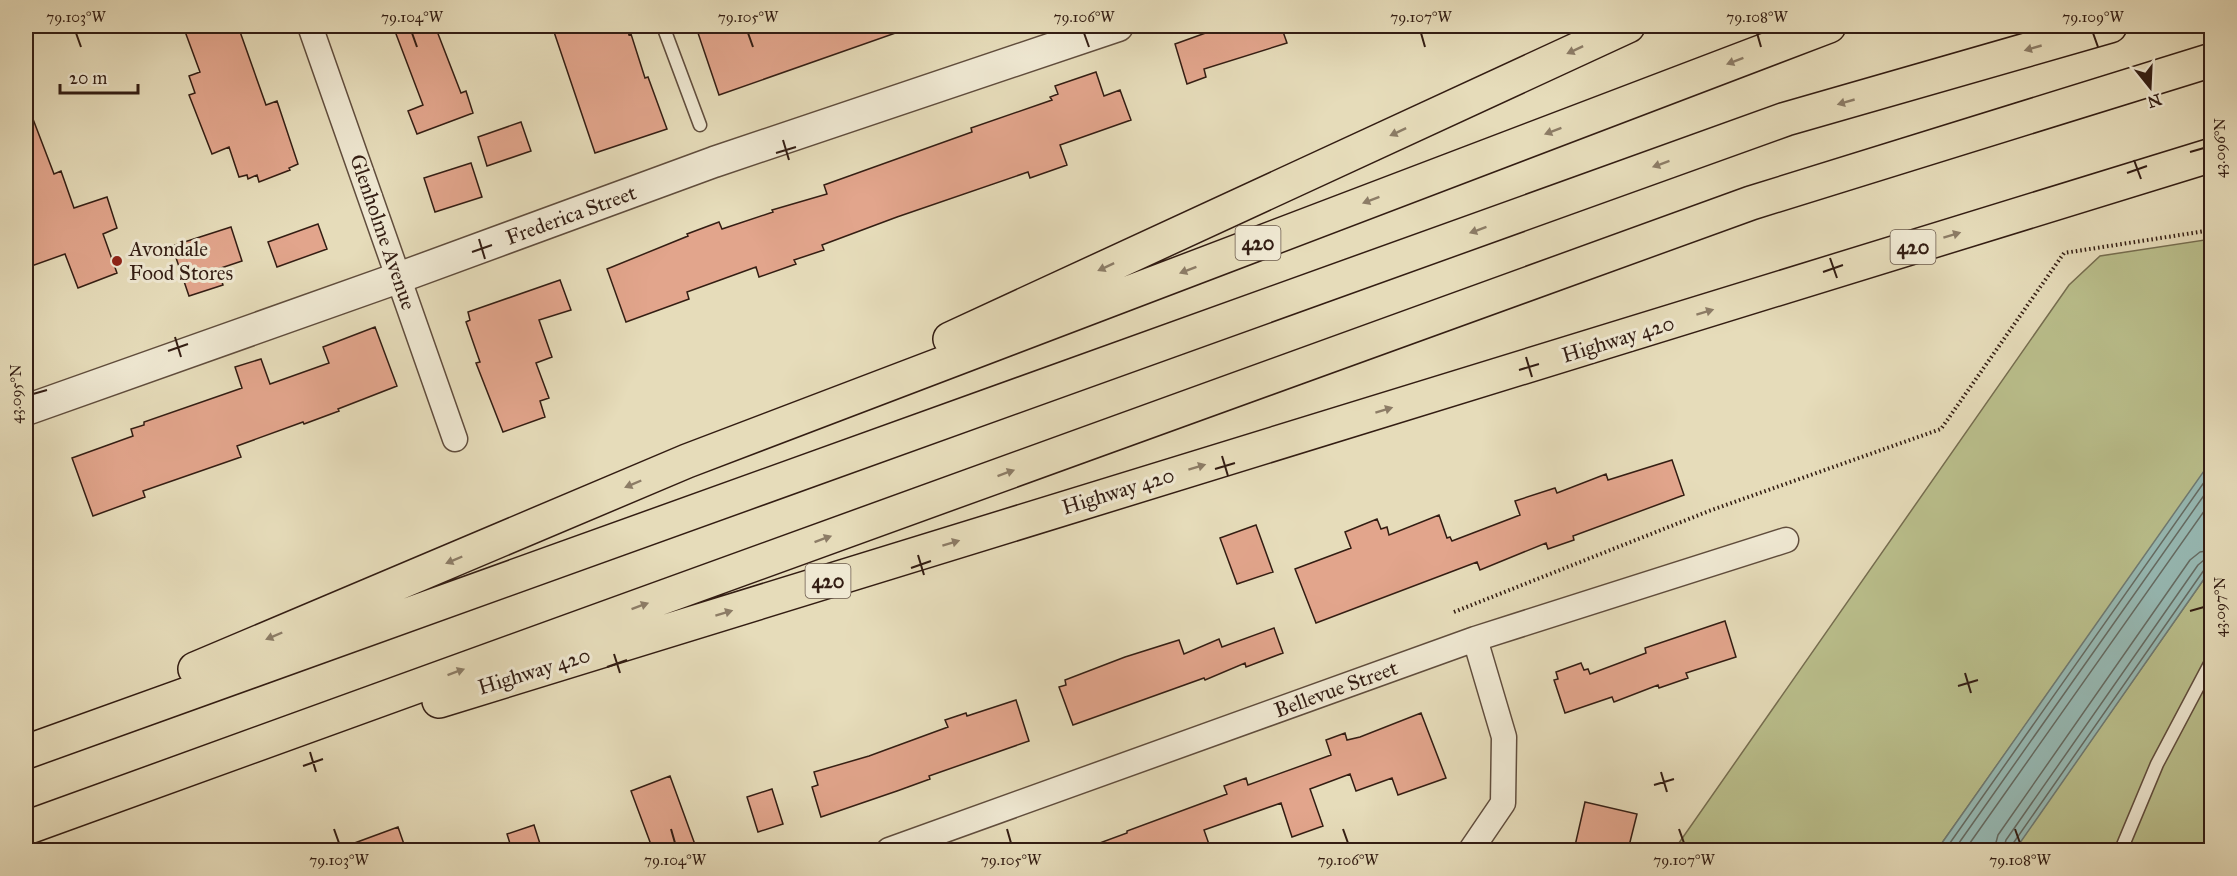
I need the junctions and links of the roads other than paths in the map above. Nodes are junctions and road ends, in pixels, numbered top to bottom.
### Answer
1 (310, 26) edge
2 (663, 26) edge
3 (1118, 26) edge
4 (1628, 26) edge
5 (1829, 26) edge
6 (2110, 26) edge
7 (2211, 60) edge
8 (2211, 81) edge
9 (2024, 118) junction
10 (700, 125) dead end
11 (2207, 157) edge
12 (398, 278) junction
13 (26, 410) edge
14 (455, 439) dead end
15 (687, 461) junction
16 (1786, 540) dead end
17 (1475, 639) junction
18 (2211, 660) edge
19 (26, 741) edge
20 (26, 752) edge
21 (26, 828) edge
22 (890, 850) edge
23 (1472, 850) edge
24 (2121, 850) edge

1 - 12 street, Glenholme Avenue
2 - 10 lane
3 - 12 street, Frederica Street
4 -> 15 highway
5 -> 15 highway, 420
6 -> 20 highway
7 - 9 highway
8 - 9 highway
21 -> 9 highway
21 -> 11 highway, Highway 420 / 420
12 - 13 street, Frederica Street
12 - 14 street, Glenholme Avenue
15 -> 19 highway, 420
16 - 17 street, Bellevue Street
17 - 22 street, Bellevue Street
17 - 23 street
18 - 24 lane

